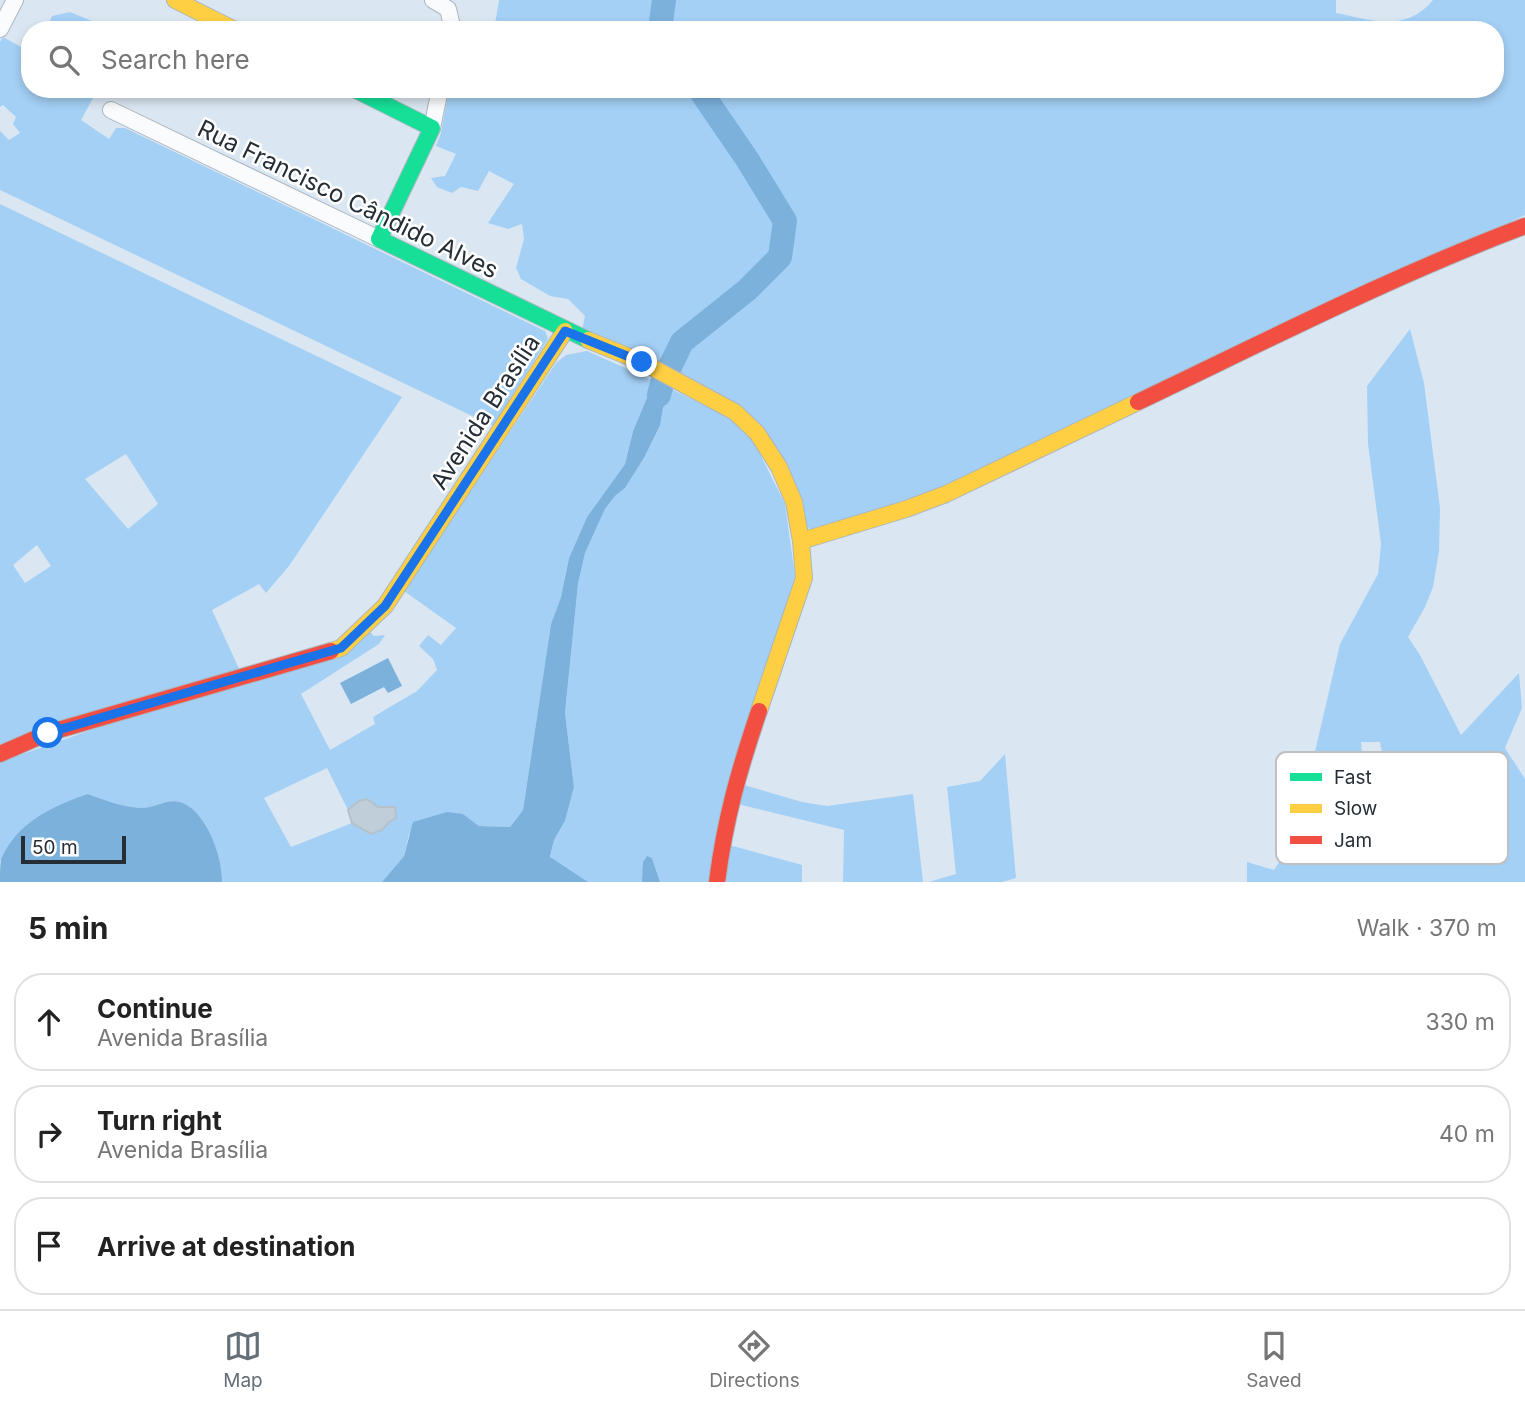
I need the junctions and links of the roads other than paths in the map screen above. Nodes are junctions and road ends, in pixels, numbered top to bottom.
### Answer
1 (15, 0) edge
2 (175, 0) edge
3 (433, 0) edge
4 (217, 21) edge
5 (451, 21) edge
6 (0, 29) edge
7 (372, 98) edge
8 (438, 98) edge
9 (111, 110) dead end
10 (432, 128) junction
11 (1525, 226) edge
12 (379, 240) junction
13 (565, 331) junction
14 (801, 541) junction
15 (0, 754) edge
16 (718, 882) edge

1 - 6 street
2 - 4 street
3 - 5 street
7 - 10 street
8 - 10 street
9 - 12 street, Rua Francisco Cândido Alves
10 - 12 street
11 - 14 street
12 - 13 street, Rua Francisco Cândido Alves
13 - 14 street, Avenida Brasília
13 - 15 street, Avenida Brasília
14 - 16 street, Avenida Brasília

